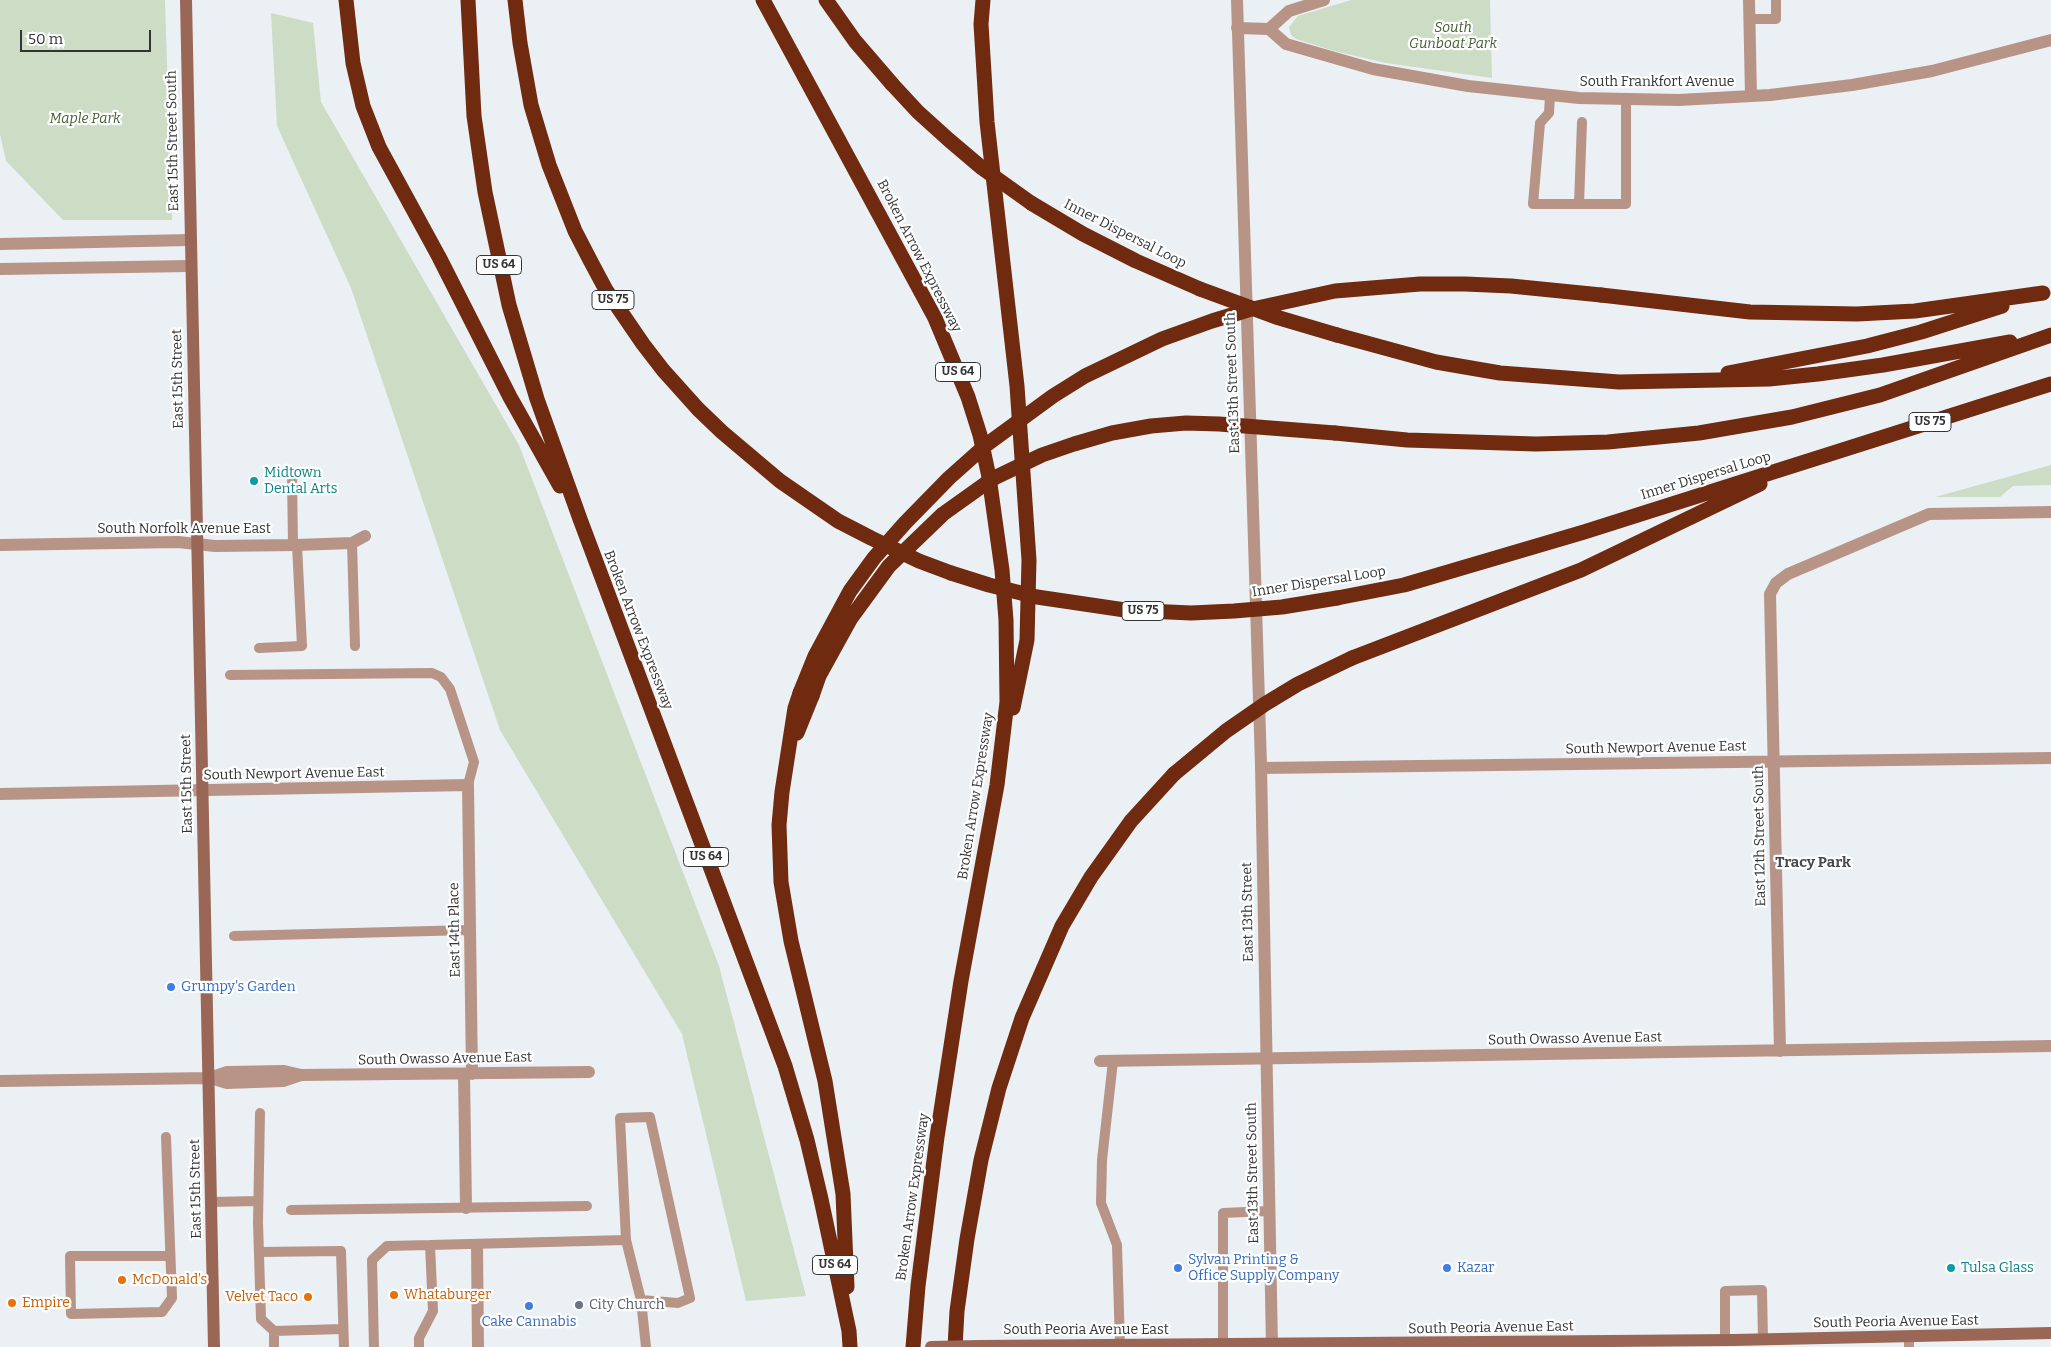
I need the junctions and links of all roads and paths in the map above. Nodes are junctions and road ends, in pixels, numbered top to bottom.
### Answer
1 (186, 0) edge
2 (346, 0) edge
3 (468, 0) edge
4 (515, 0) edge
5 (763, 0) edge
6 (826, 0) edge
7 (983, 0) edge
8 (1237, 0) edge
9 (1324, 0) edge
10 (1749, 0) edge
11 (1776, 0) edge
12 (1749, 20) junction
13 (1237, 28) junction
14 (1269, 29) junction
15 (2051, 40) edge
16 (1550, 96) junction
17 (1751, 96) junction
18 (1626, 99) junction
19 (1582, 122) dead end
20 (1579, 204) junction
21 (190, 221) joint
22 (190, 240) junction
23 (0, 244) edge
24 (190, 266) junction
25 (0, 269) edge
26 (2047, 292) edge
27 (2051, 335) edge
28 (1680, 382) junction
29 (2051, 384) edge
30 (1809, 460) junction
31 (292, 478) dead end
32 (2051, 512) edge
33 (580, 519) junction
34 (365, 536) dead end
35 (352, 543) junction
36 (197, 544) junction
37 (0, 545) edge
38 (295, 545) junction
39 (355, 646) dead end
40 (259, 648) dead end
41 (230, 675) dead end
42 (806, 694) junction
43 (2051, 758) edge
44 (1773, 761) junction
45 (1261, 767) junction
46 (468, 785) junction
47 (997, 785) junction
48 (202, 791) junction
49 (0, 794) edge
50 (470, 930) junction
51 (234, 936) dead end
52 (2051, 1046) edge
53 (1780, 1051) junction
54 (1265, 1058) junction
55 (1100, 1061) dead end
56 (1113, 1061) junction
57 (589, 1072) dead end
58 (468, 1074) junction
59 (210, 1078) junction
60 (0, 1081) edge
61 (260, 1113) dead end
62 (166, 1137) dead end
63 (258, 1201) junction
64 (212, 1202) junction
65 (587, 1206) dead end
66 (466, 1208) junction
67 (291, 1210) dead end
68 (1269, 1211) junction
69 (626, 1240) junction
70 (477, 1244) junction
71 (430, 1245) junction
72 (259, 1252) junction
73 (170, 1256) junction
74 (641, 1300) junction
75 (343, 1329) junction
76 (274, 1331) junction
77 (849, 1331) junction
78 (2051, 1333) edge
79 (1725, 1340) junction
80 (1757, 1342) edge
81 (1909, 1342) edge
82 (1835, 1343) edge
83 (1590, 1344) edge
84 (1120, 1345) junction
85 (1223, 1345) edge
86 (1506, 1345) edge
87 (979, 1346) edge
88 (1001, 1346) edge
89 (1272, 1346) edge
90 (214, 1347) edge
91 (274, 1347) edge
92 (344, 1347) edge
93 (374, 1347) edge
94 (419, 1347) edge
95 (478, 1347) edge
96 (646, 1347) edge
97 (850, 1347) edge
98 (913, 1347) edge
99 (931, 1347) edge
100 (955, 1347) edge

1 - 21 main road, East 15th Street South
2 - 33 highway
3 - 33 highway, Broken Arrow Expressway / US 64
4 - 30 highway, Inner Dispersal Loop / US 75, bridge
5 - 47 highway, Broken Arrow Expressway / US 64
6 - 28 highway, Inner Dispersal Loop, bridge
7 - 47 highway
8 - 13 street, East 13th Street South
9 - 14 street
10 - 12 street
11 - 12 lane
12 - 17 street
13 - 14 street
13 - 45 street, East 13th Street South
14 - 16 street, South Frankfort Avenue
15 - 17 street, South Frankfort Avenue
16 - 18 street, South Frankfort Avenue
16 - 20 lane
17 - 18 street, South Frankfort Avenue
18 - 20 lane
19 - 20 lane
21 - 22 main road, East 15th Street
22 - 23 street
22 - 24 main road, East 15th Street
24 - 25 street
24 - 36 main road, East 15th Street
26 - 28 highway
26 - 42 highway, bridge
27 - 28 highway, Inner Dispersal Loop
27 - 42 highway, bridge
29 - 30 highway, US 75
30 - 100 highway, bridge
31 - 38 lane
32 - 44 street, East 12th Street South
33 - 77 highway, Broken Arrow Expressway / US 64
34 - 35 street, South Norfolk Avenue East
35 - 38 street, South Norfolk Avenue East
35 - 39 lane
36 - 37 street, South Norfolk Avenue East
36 - 38 street, South Norfolk Avenue East
36 - 48 main road, East 15th Street
38 - 40 lane
41 - 46 lane
42 - 77 highway
43 - 44 street, South Newport Avenue East
44 - 45 street, South Newport Avenue East
44 - 53 street, East 12th Street South
45 - 54 street, East 13th Street
46 - 48 street, South Newport Avenue East
46 - 50 street, East 14th Place
47 - 98 highway, Broken Arrow Expressway / US 64
48 - 49 street, South Newport Avenue East
48 - 59 main road, East 15th Street
50 - 51 lane
50 - 58 street, East 14th Place
52 - 53 street, South Owasso Avenue East
53 - 54 street, South Owasso Avenue East
54 - 56 street, South Owasso Avenue East
54 - 68 street, East 13th Street South
55 - 56 street, South Owasso Avenue East
56 - 84 lane
57 - 58 street, South Owasso Avenue East
58 - 59 street, South Owasso Avenue East
58 - 66 street, East 14th Place
59 - 60 street, South Owasso Avenue East
59 - 64 main road, East 15th Street
61 - 63 lane
62 - 73 lane
63 - 64 lane
63 - 72 lane
64 - 90 main road, East 15th Street
65 - 66 lane
66 - 67 lane
68 - 85 lane
68 - 89 street, East 13th Street South
69 - 70 lane
69 - 74 lane
69 - 74 lane
70 - 71 lane
70 - 95 street
71 - 93 lane
71 - 94 lane
72 - 75 lane
72 - 76 lane
73 - 73 lane
74 - 96 lane
75 - 76 lane
75 - 92 lane
76 - 91 lane
77 - 97 highway, Broken Arrow Expressway / US 64
78 - 81 main road, South Peoria Avenue East
79 - 80 main road, South Peoria Avenue East
79 - 80 lane
79 - 83 main road, South Peoria Avenue East
80 - 82 main road, South Peoria Avenue East
81 - 82 main road, South Peoria Avenue East
83 - 86 main road, South Peoria Avenue East
84 - 85 main road, South Peoria Avenue East
84 - 88 main road, South Peoria Avenue East
85 - 89 main road, South Peoria Avenue East
86 - 89 main road, South Peoria Avenue East
87 - 88 main road, South Peoria Avenue East
87 - 99 main road, South Peoria Avenue East, bridge

